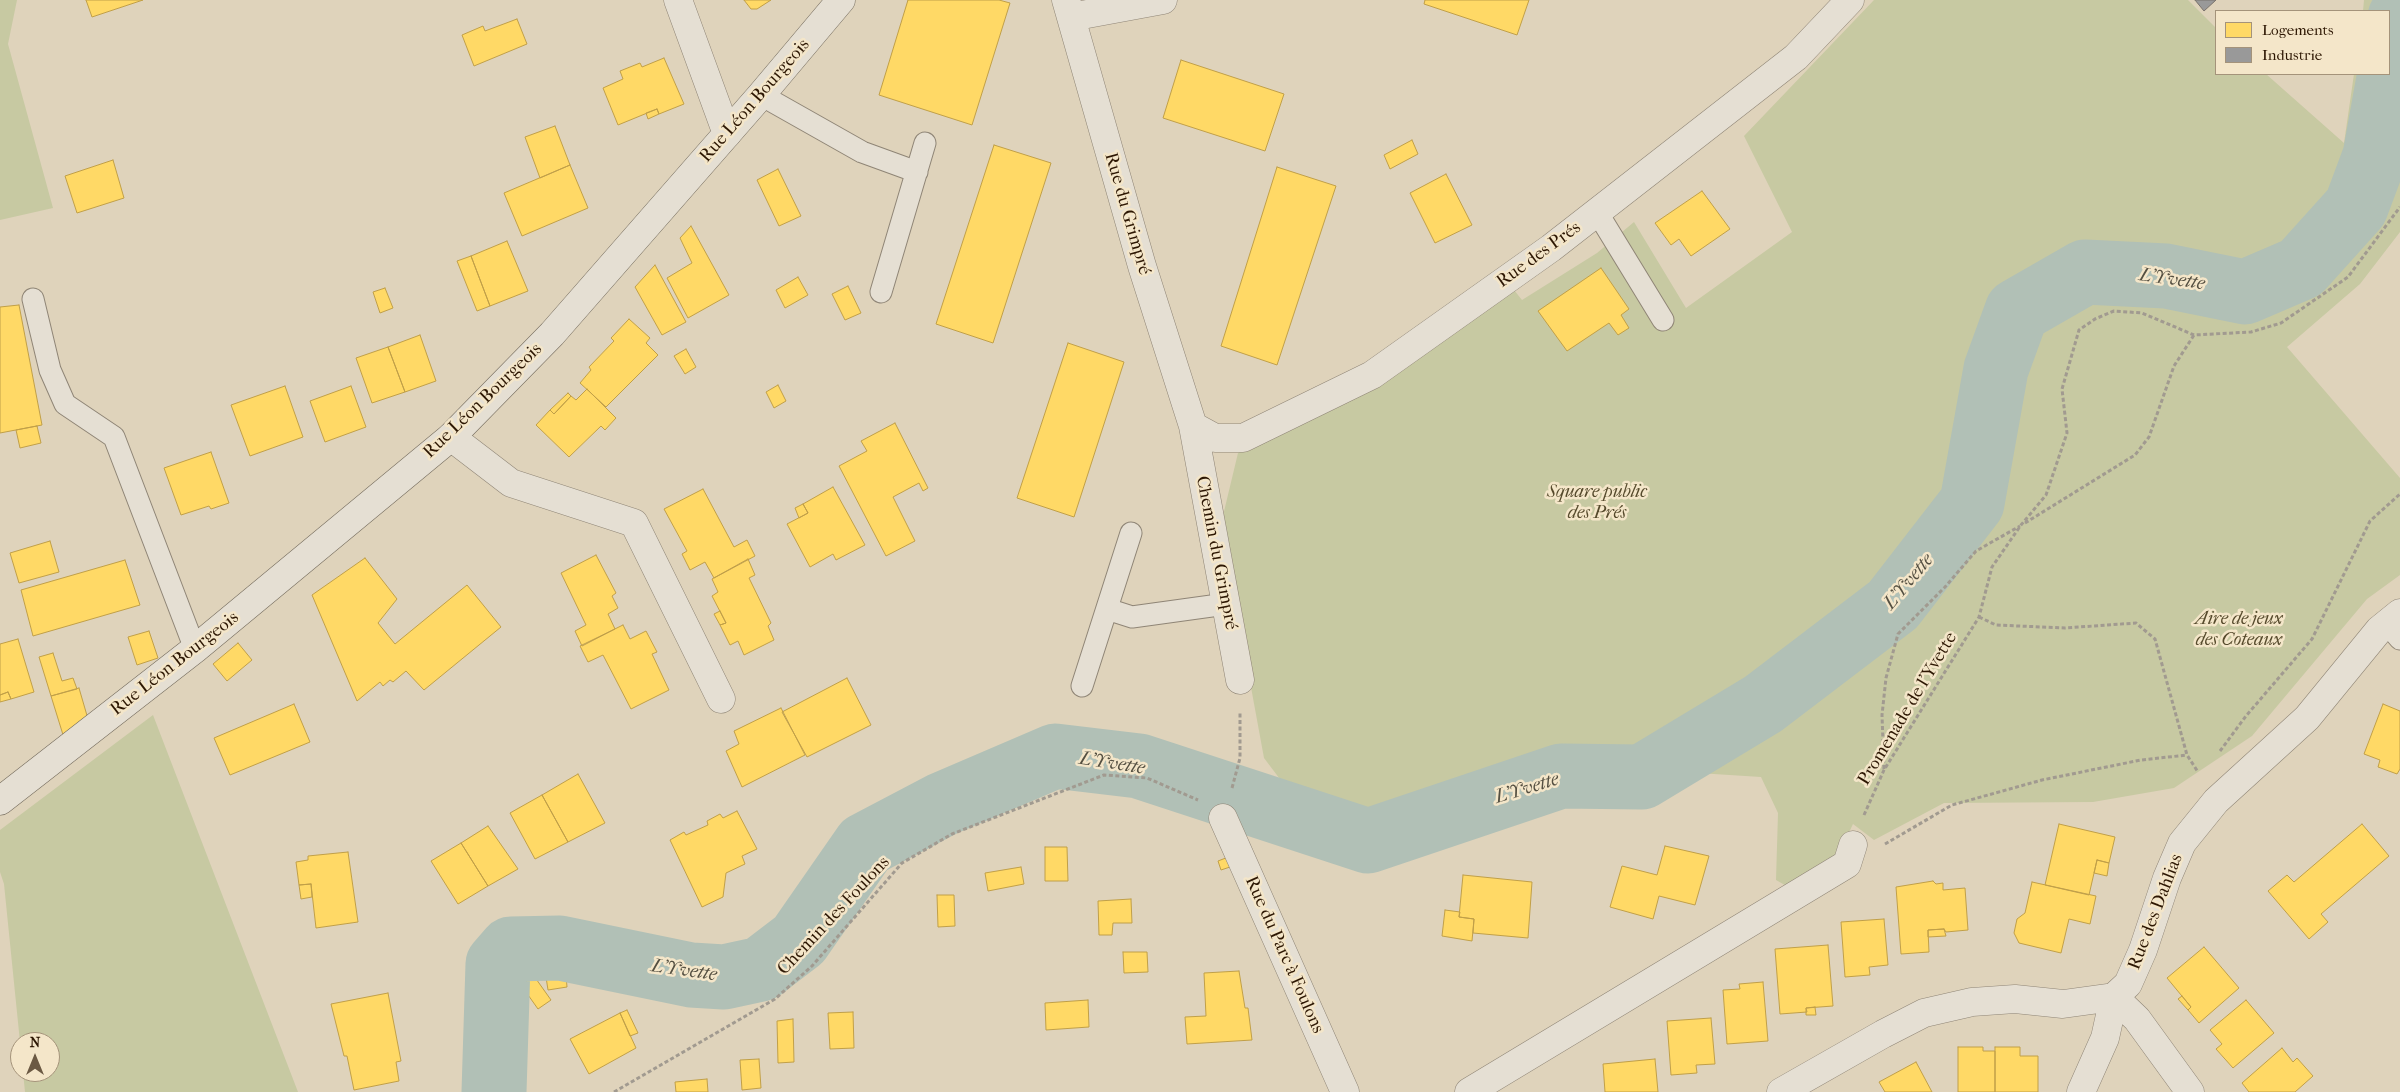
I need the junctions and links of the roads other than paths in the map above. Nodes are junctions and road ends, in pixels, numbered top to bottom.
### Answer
1 (678, 0) edge
2 (841, 0) edge
3 (1164, 0) edge
4 (1850, 0) edge
5 (1068, 8) edge
6 (761, 95) junction
7 (727, 134) junction
8 (925, 144) dead end
9 (916, 172) junction
10 (1597, 212) junction
11 (880, 292) dead end
12 (33, 299) dead end
13 (1663, 320) dead end
14 (1193, 426) junction
15 (451, 437) junction
16 (1131, 534) dead end
17 (1226, 604) junction
18 (1107, 609) junction
19 (2396, 625) edge
20 (195, 649) junction
21 (1240, 680) road end
22 (1082, 686) dead end
23 (721, 700) dead end
24 (0, 801) edge
25 (1223, 818) road end
26 (1853, 845) road end
27 (2114, 997) junction
28 (1345, 1092) edge
29 (1469, 1092) edge
30 (1781, 1092) edge
31 (2081, 1092) edge
32 (2190, 1092) edge

1 - 7 street
2 - 6 street, Rue Léon Bourgeois
3 - 5 street
4 - 10 street, Rue des Prés
5 - 14 street, Rue du Grimpré
6 - 7 street, Rue Léon Bourgeois
6 - 9 lane
7 - 15 street, Rue Léon Bourgeois
8 - 9 lane
9 - 11 lane
10 - 13 lane
10 - 14 street, Rue des Prés
12 - 20 lane
14 - 17 street, Chemin du Grimpré
15 - 20 street, Rue Léon Bourgeois
15 - 23 street
16 - 18 lane
17 - 18 lane
17 - 21 street, Chemin du Grimpré
18 - 22 lane
19 - 27 street, Rue des Dahlias
20 - 24 street, Rue Léon Bourgeois
25 - 28 street, Rue du Parc à Foulons
26 - 29 street
27 - 30 street
27 - 31 street
27 - 32 street

